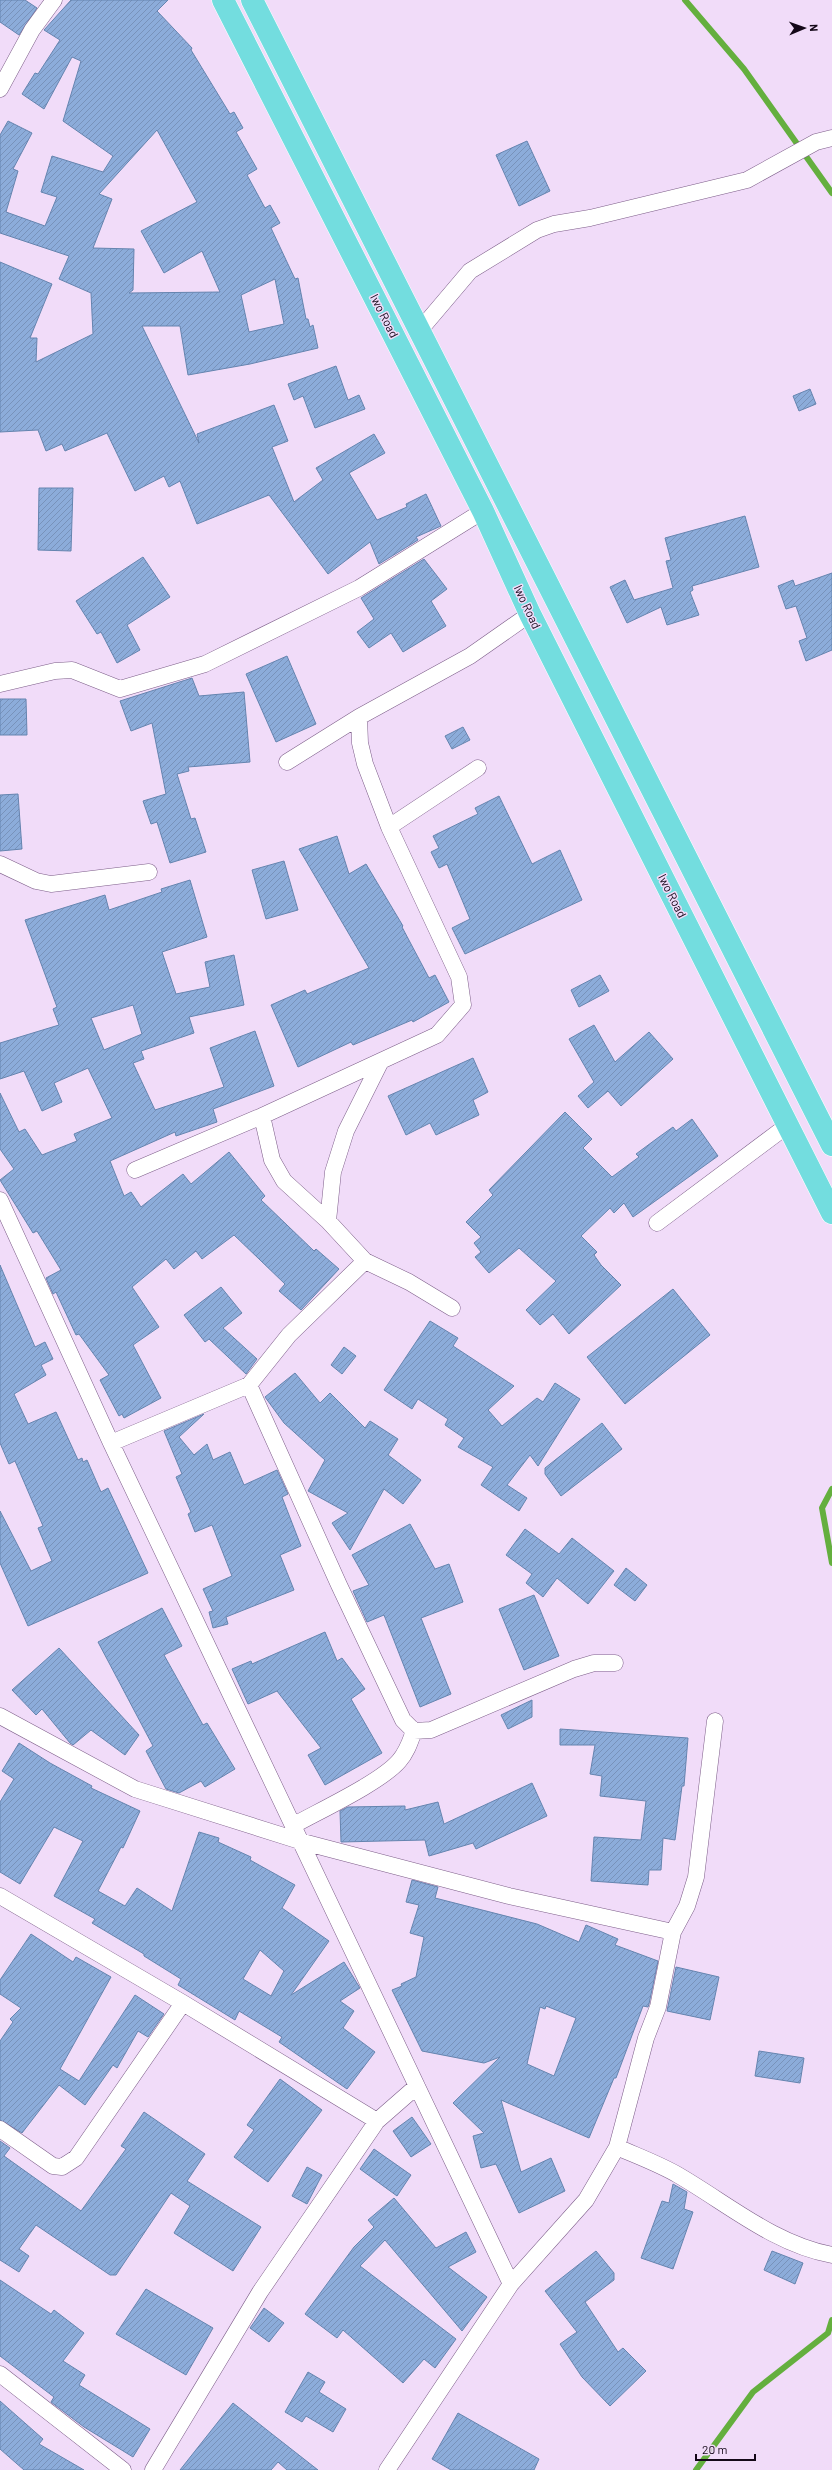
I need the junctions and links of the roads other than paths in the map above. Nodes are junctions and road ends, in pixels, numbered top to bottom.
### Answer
1 (54, 0) edge
2 (223, 0) edge
3 (252, 0) edge
4 (0, 90) edge
5 (832, 138) edge
6 (420, 330) junction
7 (483, 511) junction
8 (530, 614) junction
9 (0, 684) edge
10 (359, 717) junction
11 (626, 736) junction
12 (598, 750) junction
13 (287, 762) dead end
14 (478, 768) dead end
15 (389, 827) junction
16 (0, 864) edge
17 (148, 872) dead end
18 (381, 1061) junction
19 (262, 1116) junction
20 (788, 1126) junction
21 (832, 1145) edge
22 (135, 1170) dead end
23 (0, 1200) edge
24 (832, 1213) edge
25 (328, 1220) junction
26 (657, 1223) dead end
27 (365, 1261) junction
28 (452, 1308) dead end
29 (249, 1385) junction
30 (111, 1443) junction
31 (615, 1663) dead end
32 (0, 1716) edge
33 (714, 1721) dead end
34 (414, 1731) junction
35 (294, 1825) junction
36 (303, 1842) junction
37 (0, 1896) edge
38 (673, 1932) junction
39 (183, 2003) junction
40 (417, 2086) junction
41 (377, 2121) junction
42 (0, 2129) edge
43 (617, 2147) junction
44 (832, 2254) edge
45 (512, 2284) junction
46 (0, 2374) edge
47 (123, 2470) edge
48 (153, 2470) edge
49 (387, 2470) edge

1 - 4 street
2 - 7 main road, Iwo Road
3 - 6 main road
5 - 6 street
6 - 11 main road
7 - 8 main road, Iwo Road
7 - 9 street
8 - 10 street
8 - 12 main road, Iwo Road
10 - 13 street
10 - 15 street
11 - 12 main road
11 - 21 main road
12 - 20 main road, Iwo Road
14 - 15 street
15 - 18 street
16 - 17 street
18 - 19 street
18 - 25 street
19 - 22 street
19 - 25 street
20 - 24 main road, Iwo Road
20 - 26 street
23 - 30 street
25 - 27 street
27 - 28 street
27 - 29 street
29 - 30 street
29 - 34 street
30 - 35 street
31 - 34 street
32 - 36 street
33 - 38 street
34 - 35 street
35 - 36 street
36 - 38 street
36 - 40 street
37 - 39 street
38 - 43 street
39 - 41 street
39 - 42 street
40 - 41 street
40 - 45 street
41 - 48 street
43 - 44 street
43 - 45 street
45 - 49 street
46 - 47 street

